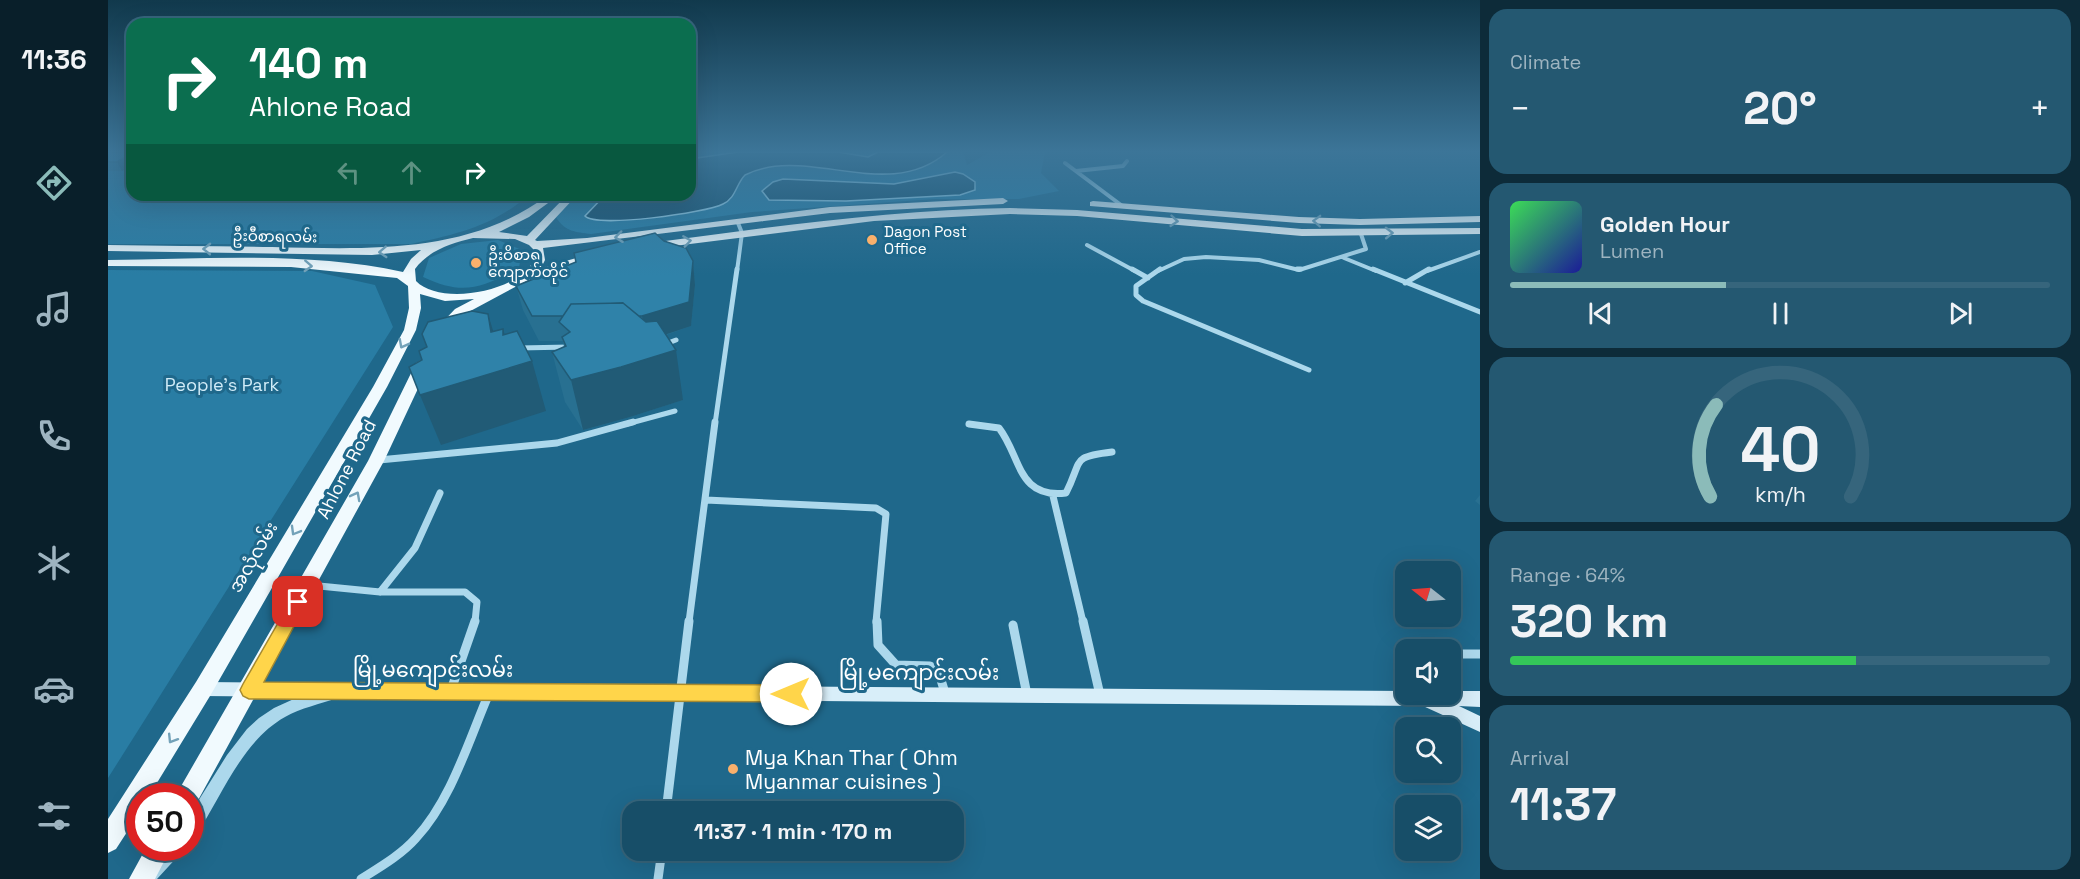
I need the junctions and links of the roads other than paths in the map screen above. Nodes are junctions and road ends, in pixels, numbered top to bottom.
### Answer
1 (1105, 193) edge
2 (546, 201) edge
3 (567, 201) edge
4 (990, 201) junction
5 (1121, 205) junction
6 (1137, 206) junction
7 (996, 211) junction
8 (1141, 218) junction
9 (1480, 219) edge
10 (1340, 221) junction
11 (740, 228) junction
12 (1480, 231) edge
13 (1356, 234) junction
14 (477, 236) junction
15 (531, 242) junction
16 (441, 245) junction
17 (1087, 245) dead end
18 (634, 248) edge
19 (110, 249) edge
20 (266, 250) junction
21 (1480, 252) edge
22 (602, 254) edge
23 (1344, 258) junction
24 (108, 263) edge
25 (250, 263) junction
26 (528, 276) junction
27 (1148, 278) junction
28 (1405, 283) junction
29 (411, 284) junction
30 (501, 290) junction
31 (1480, 312) edge
32 (676, 340) dead end
33 (660, 346) edge
34 (580, 347) edge
35 (512, 348) edge
36 (1309, 370) dead end
37 (675, 411) dead end
38 (969, 424) dead end
39 (1112, 452) dead end
40 (375, 460) junction
41 (440, 493) dead end
42 (1053, 496) junction
43 (706, 500) junction
44 (308, 585) junction
45 (380, 592) junction
46 (1013, 625) dead end
47 (1462, 654) dead end
48 (1480, 654) edge
49 (203, 689) junction
50 (249, 690) junction
51 (339, 690) junction
52 (450, 691) junction
53 (490, 692) junction
54 (681, 693) junction
55 (945, 695) junction
56 (1027, 695) junction
57 (1100, 696) junction
58 (1395, 698) edge
59 (1461, 699) edge
60 (1480, 699) edge
61 (1438, 705) edge
62 (1480, 724) edge
63 (195, 783) edge
64 (667, 801) edge
65 (204, 806) edge
66 (108, 841) edge
67 (152, 861) edge
68 (161, 861) edge
69 (660, 861) edge
70 (143, 879) edge
71 (362, 879) edge
72 (658, 879) edge

1 - 5 street
2 - 14 main road
3 - 15 main road
4 - 5 main road
4 - 7 main road
4 - 11 main road
5 - 6 main road
6 - 8 main road
10 -> 6 main road
7 - 8 main road
7 - 11 main road
8 -> 13 main road
9 - 10 main road
10 - 13 main road
11 -> 15 main road
18 -> 11 main road
11 - 43 street
13 -> 12 main road
13 - 23 street
14 - 15 main road
14 - 16 main road
15 - 26 main road
16 -> 20 main road, ဦးဝီစာရလမ်း
16 - 29 main road
17 - 27 street
20 -> 19 main road, ဦးဝီစာရလမ်း
20 - 25 main road
21 - 28 street
22 - 26 main road
23 - 27 street
23 - 28 street
24 - 25 main road, ဦးဝီစာရလမ်း
25 -> 29 main road, ဦးဝီစာရလမ်း
26 - 30 main road, Ahlone Road
27 - 36 street
28 - 31 street
29 - 30 main road, ဦးဝီစာရလမ်း
29 -> 49 main road, အလုံလမ်း
30 - 40 main road, Ahlone Road
32 - 33 street
34 - 35 street
37 - 40 street
38 - 42 street
39 - 42 street
44 -> 40 main road, Ahlone Road
41 - 45 street
42 - 57 street
43 - 54 street
43 - 55 street
44 - 45 street
44 - 50 main road, Ahlone Road
45 - 52 street
46 - 56 street
47 - 48 street
49 - 50 main road, မြို့မကျောင်းလမ်း
49 -> 66 main road, အလုံလမ်း
50 - 51 main road, မြို့မကျောင်းလမ်း
50 - 63 main road
51 - 52 main road, မြို့မကျောင်းလမ်း
51 - 65 street
52 - 53 main road, မြို့မကျောင်းလမ်း
53 - 54 main road, မြို့မကျောင်းလမ်း
53 - 71 street
54 - 55 main road, မြို့မကျောင်းလမ်း
54 - 64 street
55 - 56 main road, မြို့မကျောင်းလမ်း
56 - 57 main road, မြို့မကျောင်းလမ်း
57 - 58 main road, မြို့မကျောင်းလမ်း
59 - 60 main road, မြို့မကျောင်းလမ်း
61 - 62 main road
67 - 70 main road
68 - 70 street
69 - 72 street

